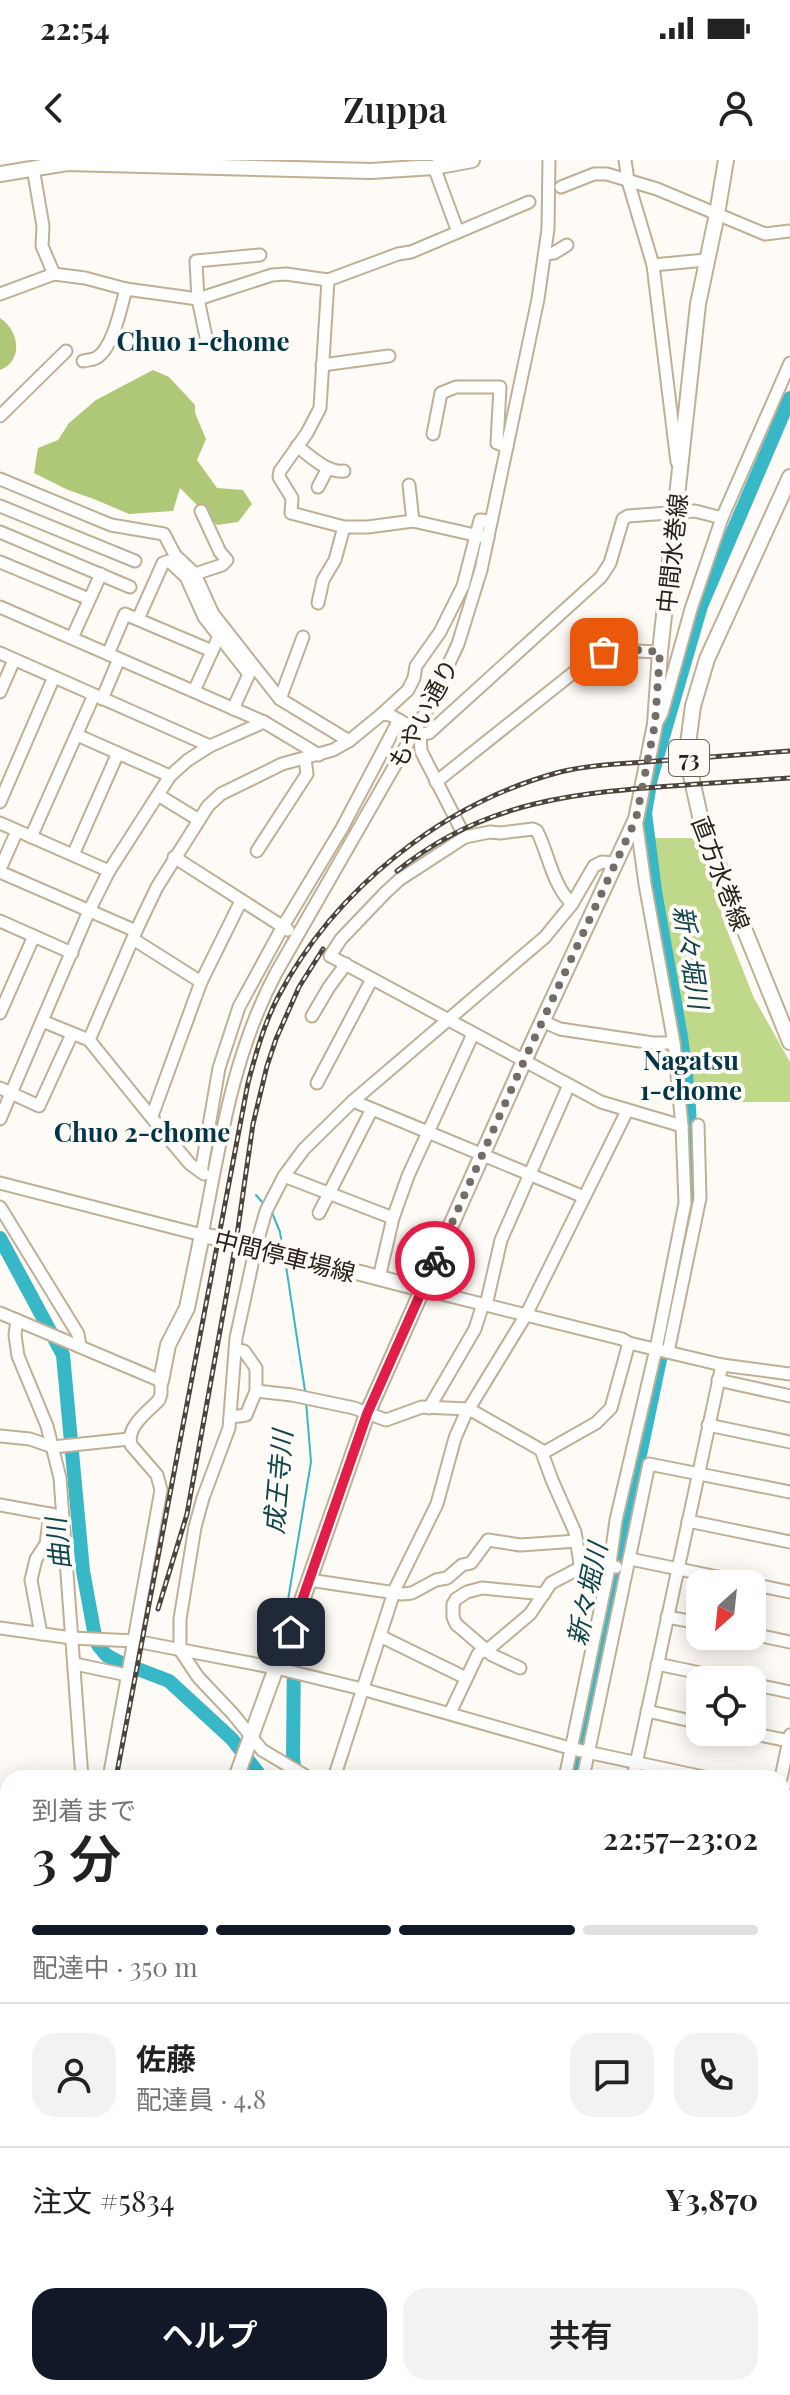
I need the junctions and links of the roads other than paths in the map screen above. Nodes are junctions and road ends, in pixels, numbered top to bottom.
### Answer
1 (472, 160) edge
2 (549, 160) edge
3 (625, 160) edge
4 (726, 160) edge
5 (106, 162) edge
6 (195, 163) edge
7 (302, 165) edge
8 (434, 167) junction
9 (33, 168) junction
10 (0, 174) edge
11 (628, 181) junction
12 (561, 187) dead end
13 (529, 202) dead end
14 (717, 214) junction
15 (790, 231) edge
16 (458, 232) junction
17 (567, 245) dead end
18 (545, 254) junction
19 (260, 255) dead end
20 (706, 260) junction
21 (653, 265) junction
22 (54, 274) junction
23 (328, 280) junction
24 (126, 289) junction
25 (0, 294) edge
26 (198, 299) junction
27 (206, 337) dead end
28 (66, 351) dead end
29 (389, 356) dead end
30 (83, 361) dead end
31 (790, 363) edge
32 (322, 365) junction
33 (1, 413) edge
34 (433, 434) dead end
35 (297, 446) junction
36 (507, 447) junction
37 (328, 468) junction
38 (344, 471) dead end
39 (679, 475) junction
40 (790, 477) edge
41 (0, 479) edge
42 (409, 485) dead end
43 (318, 487) dead end
44 (0, 506) edge
45 (201, 511) dead end
46 (676, 513) junction
47 (722, 518) junction
48 (413, 521) junction
49 (344, 527) junction
50 (0, 532) edge
51 (482, 536) junction
52 (135, 561) dead end
53 (0, 562) edge
54 (101, 574) junction
55 (195, 574) junction
56 (130, 587) dead end
57 (89, 599) junction
58 (318, 603) dead end
59 (0, 607) edge
60 (138, 619) junction
61 (219, 636) junction
62 (303, 637) dead end
63 (72, 638) junction
64 (212, 651) junction
65 (660, 652) junction
66 (0, 653) edge
67 (114, 656) junction
68 (14, 660) junction
69 (54, 677) junction
70 (194, 691) junction
71 (0, 692) edge
72 (98, 697) junction
73 (280, 699) junction
74 (233, 709) junction
75 (382, 714) junction
76 (399, 720) junction
77 (264, 722) junction
78 (655, 724) junction
79 (418, 732) junction
80 (77, 735) junction
81 (349, 741) junction
82 (210, 746) junction
83 (118, 753) junction
84 (319, 755) junction
85 (305, 758) junction
86 (170, 776) junction
87 (436, 782) junction
88 (158, 795) junction
89 (0, 802) edge
90 (636, 819) junction
91 (199, 820) junction
92 (0, 823) edge
93 (342, 828) junction
94 (17, 831) junction
95 (354, 835) junction
96 (31, 837) junction
97 (465, 837) junction
98 (257, 851) dead end
99 (73, 855) junction
100 (174, 857) junction
101 (615, 863) junction
102 (0, 870) edge
103 (109, 871) junction
104 (241, 901) junction
105 (572, 904) junction
106 (89, 911) junction
107 (0, 921) edge
108 (282, 928) junction
109 (134, 935) junction
110 (297, 935) junction
111 (34, 936) junction
112 (72, 953) junction
113 (346, 964) junction
114 (372, 979) junction
115 (201, 982) junction
116 (0, 1013) edge
117 (312, 1016) dead end
118 (449, 1020) junction
119 (42, 1021) junction
120 (542, 1021) junction
121 (72, 1034) junction
122 (473, 1034) junction
123 (89, 1040) junction
124 (790, 1042) edge
125 (674, 1043) junction
126 (524, 1061) junction
127 (317, 1083) dead end
128 (569, 1085) junction
129 (6, 1091) edge
130 (353, 1101) junction
131 (371, 1111) junction
132 (627, 1111) junction
133 (152, 1116) junction
134 (0, 1119) edge
135 (698, 1125) dead end
136 (682, 1126) junction
137 (427, 1133) junction
138 (482, 1156) junction
139 (201, 1172) junction
140 (530, 1173) junction
141 (284, 1176) junction
142 (213, 1179) junction
143 (0, 1183) edge
144 (328, 1194) junction
145 (584, 1197) junction
146 (0, 1207) edge
147 (319, 1213) dead end
148 (393, 1218) junction
149 (202, 1235) junction
150 (256, 1246) junction
151 (379, 1278) junction
152 (422, 1289) junction
153 (483, 1304) junction
154 (0, 1313) edge
155 (526, 1315) junction
156 (17, 1320) junction
157 (629, 1343) junction
158 (80, 1346) junction
159 (235, 1350) junction
160 (662, 1350) junction
161 (722, 1365) junction
162 (790, 1374) edge
163 (718, 1380) junction
164 (161, 1381) junction
165 (256, 1391) junction
166 (790, 1396) edge
167 (429, 1408) junction
168 (469, 1409) junction
169 (367, 1414) junction
170 (231, 1417) junction
171 (708, 1425) junction
172 (0, 1436) edge
173 (129, 1439) junction
174 (790, 1442) edge
175 (59, 1447) junction
176 (543, 1453) junction
177 (698, 1473) junction
178 (790, 1492) edge
179 (0, 1505) edge
180 (50, 1514) junction
181 (64, 1517) junction
182 (688, 1521) junction
183 (577, 1541) junction
184 (790, 1542) edge
185 (580, 1563) junction
186 (620, 1566) junction
187 (678, 1568) junction
188 (309, 1580) junction
189 (790, 1592) edge
190 (395, 1593) junction
191 (544, 1594) junction
192 (667, 1617) junction
193 (686, 1620) edge
194 (0, 1628) edge
195 (41, 1634) junction
196 (380, 1636) junction
197 (766, 1637) edge
198 (78, 1638) junction
199 (790, 1642) edge
200 (131, 1643) junction
201 (180, 1650) junction
202 (486, 1650) junction
203 (75, 1664) junction
204 (657, 1664) junction
205 (276, 1668) junction
206 (520, 1668) dead end
207 (686, 1670) edge
208 (127, 1674) junction
209 (466, 1678) junction
210 (766, 1687) edge
211 (362, 1689) junction
212 (790, 1692) edge
213 (647, 1711) junction
214 (450, 1713) junction
215 (686, 1720) edge
216 (766, 1735) edge
217 (789, 1738) edge
218 (248, 1742) junction
219 (579, 1751) junction
220 (636, 1763) junction
221 (82, 1770) edge
222 (110, 1770) edge
223 (239, 1770) edge
224 (295, 1770) edge
225 (337, 1770) edge
226 (569, 1770) edge
227 (582, 1770) edge
228 (635, 1770) edge
229 (669, 1770) edge
230 (783, 1770) edge

1 - 8 main road
2 - 18 street, もやい通り
3 - 11 street
4 - 14 main road, 中間水巻線
5 - 6 main road
5 - 9 main road
6 - 7 main road
7 - 8 main road
8 - 16 street
9 - 10 main road
9 - 22 street
11 - 12 street
11 - 14 street
11 - 21 street
13 - 16 street
14 - 15 street
14 - 20 main road, 中間水巻線
16 - 23 street
17 - 18 street
18 - 36 street, もやい通り
19 - 26 street
20 - 21 street
20 - 39 main road, 中間水巻線
21 - 39 street
22 - 24 street
22 - 25 street
23 - 26 street
23 - 32 street
24 - 26 street
24 - 30 street
26 - 27 street
28 - 33 street
29 - 32 street
31 - 47 street
32 - 35 street
34 - 36 street
35 - 37 street
35 - 49 street
36 - 51 street, もやい通り
37 - 38 street
37 - 43 street
39 - 46 main road, 中間水巻線
40 - 124 main road, 直方水巻線 / 73
41 - 55 street
42 - 48 street
44 - 52 street
45 - 55 street
46 - 47 street
46 - 65 main road, 中間水巻線
46 - 79 street
47 - 78 street
48 - 49 street
48 - 51 street
49 - 58 street
50 - 54 street
51 - 75 street
51 - 79 street, もやい通り
53 - 57 street
54 - 56 street
54 - 57 street
55 - 73 street
57 - 63 street
59 - 63 street
60 - 61 street
60 - 64 street
60 - 67 street
61 - 64 street
61 - 74 street
62 - 73 street
63 - 67 street
64 - 70 street
65 - 78 main road, 中間水巻線
65 - 87 street
66 - 68 street
67 - 70 street
67 - 72 street
68 - 69 street
68 - 71 street
69 - 72 street
69 - 89 street
70 - 74 street
72 - 80 street
72 - 82 street
73 - 81 street
74 - 77 street
75 - 76 street
75 - 81 street
76 - 79 street
76 - 93 street
77 - 82 street
77 - 84 street
78 - 90 main road, 中間水巻線
79 - 87 street
79 - 95 street, もやい通り
80 - 83 street
80 - 96 street
81 - 84 street
82 - 86 street
83 - 86 street
83 - 99 street
84 - 85 street
85 - 91 street
85 - 98 street
86 - 88 street
87 - 97 street
88 - 91 street
88 - 103 street
90 - 101 main road, 中間水巻線
90 - 125 street
91 - 100 street
92 - 94 street
93 - 95 street
93 - 108 street
94 - 96 street
94 - 102 street
95 - 110 street, もやい通り
96 - 99 street
97 - 105 street
97 - 113 street
99 - 103 street
100 - 104 street
100 - 109 street
101 - 105 street
101 - 120 main road, 中間水巻線
102 - 106 street
103 - 106 street
104 - 108 street
104 - 115 street
105 - 118 street
106 - 109 street
106 - 112 street
107 - 111 street
108 - 110 street
108 - 139 street
109 - 115 street
109 - 123 street
110 - 142 street, もやい通り
111 - 112 street
111 - 116 street
112 - 119 street
113 - 114 street
113 - 117 street
114 - 118 street
114 - 127 street
115 - 133 street
118 - 122 street
118 - 130 street
119 - 121 street
119 - 129 street
120 - 125 street
120 - 126 main road, 中間水巻線
121 - 123 street
121 - 129 street
122 - 126 street
122 - 137 street
123 - 133 street
125 - 136 street
126 - 128 street
126 - 138 main road, 中間水巻線
128 - 132 street
128 - 140 street
129 - 134 street
130 - 131 street
130 - 141 street
131 - 137 street
131 - 144 street
132 - 136 street
132 - 145 street
133 - 139 street
135 - 160 street
136 - 160 street
137 - 138 street
137 - 148 street
138 - 140 street
138 - 152 main road, 中間水巻線
139 - 142 street
140 - 145 street
140 - 153 street
141 - 144 street
141 - 150 street
142 - 149 street, もやい通り
143 - 149 street
144 - 147 street
144 - 148 street
145 - 155 street
146 - 158 street
148 - 151 street
149 - 150 main road, 中間停車場線
149 - 164 main road, 中間停車場線
150 - 151 main road, 中間停車場線
150 - 159 street
151 - 152 main road, 中間停車場線
152 - 153 street
152 - 169 main road, 中間水巻線
153 - 155 street
153 - 167 street
154 - 156 street
155 - 157 street
155 - 168 street
156 - 158 street
156 - 175 street
157 - 160 street
157 - 176 street
158 - 164 street
159 - 165 street
159 - 170 street
160 - 161 street
160 - 186 street
161 - 162 street
161 - 163 street
163 - 166 street
163 - 171 street
164 - 173 street
165 - 169 street
165 - 170 street
167 - 168 street
167 - 169 street
168 - 176 street
168 - 190 street
169 - 188 main road, 中間水巻線
170 - 201 street
171 - 174 street
171 - 177 street
172 - 175 street
173 - 175 street
173 - 200 street
175 - 181 street
176 - 183 street
177 - 178 street
177 - 182 street
177 - 186 street
179 - 180 street
180 - 181 street
180 - 195 street
181 - 198 street
182 - 184 street
182 - 187 street
183 - 185 street
183 - 190 street
185 - 186 street
185 - 191 street
186 - 187 street
186 - 219 street
186 - 219 street
187 - 189 street
187 - 192 street
188 - 190 street
188 - 205 main road, 中間水巻線
190 - 196 street
191 - 202 street
191 - 202 street
192 - 193 street
192 - 204 street
194 - 195 street
195 - 198 street
196 - 209 street
196 - 211 street
197 - 199 street
198 - 200 street
198 - 203 street
200 - 201 street
200 - 208 street
201 - 205 street
201 - 218 street
202 - 206 street
202 - 209 street
203 - 208 street
203 - 221 street
204 - 207 street
204 - 213 street
205 - 211 street
205 - 218 main road, 中間水巻線
208 - 222 street
209 - 214 street
210 - 212 street
211 - 214 street
211 - 225 street
213 - 215 street
213 - 220 street
214 - 219 street
216 - 217 street
217 - 230 street
218 - 223 main road, 中間水巻線
218 - 224 street
219 - 220 street
219 - 226 street
219 - 227 street
220 - 228 street
220 - 229 street

